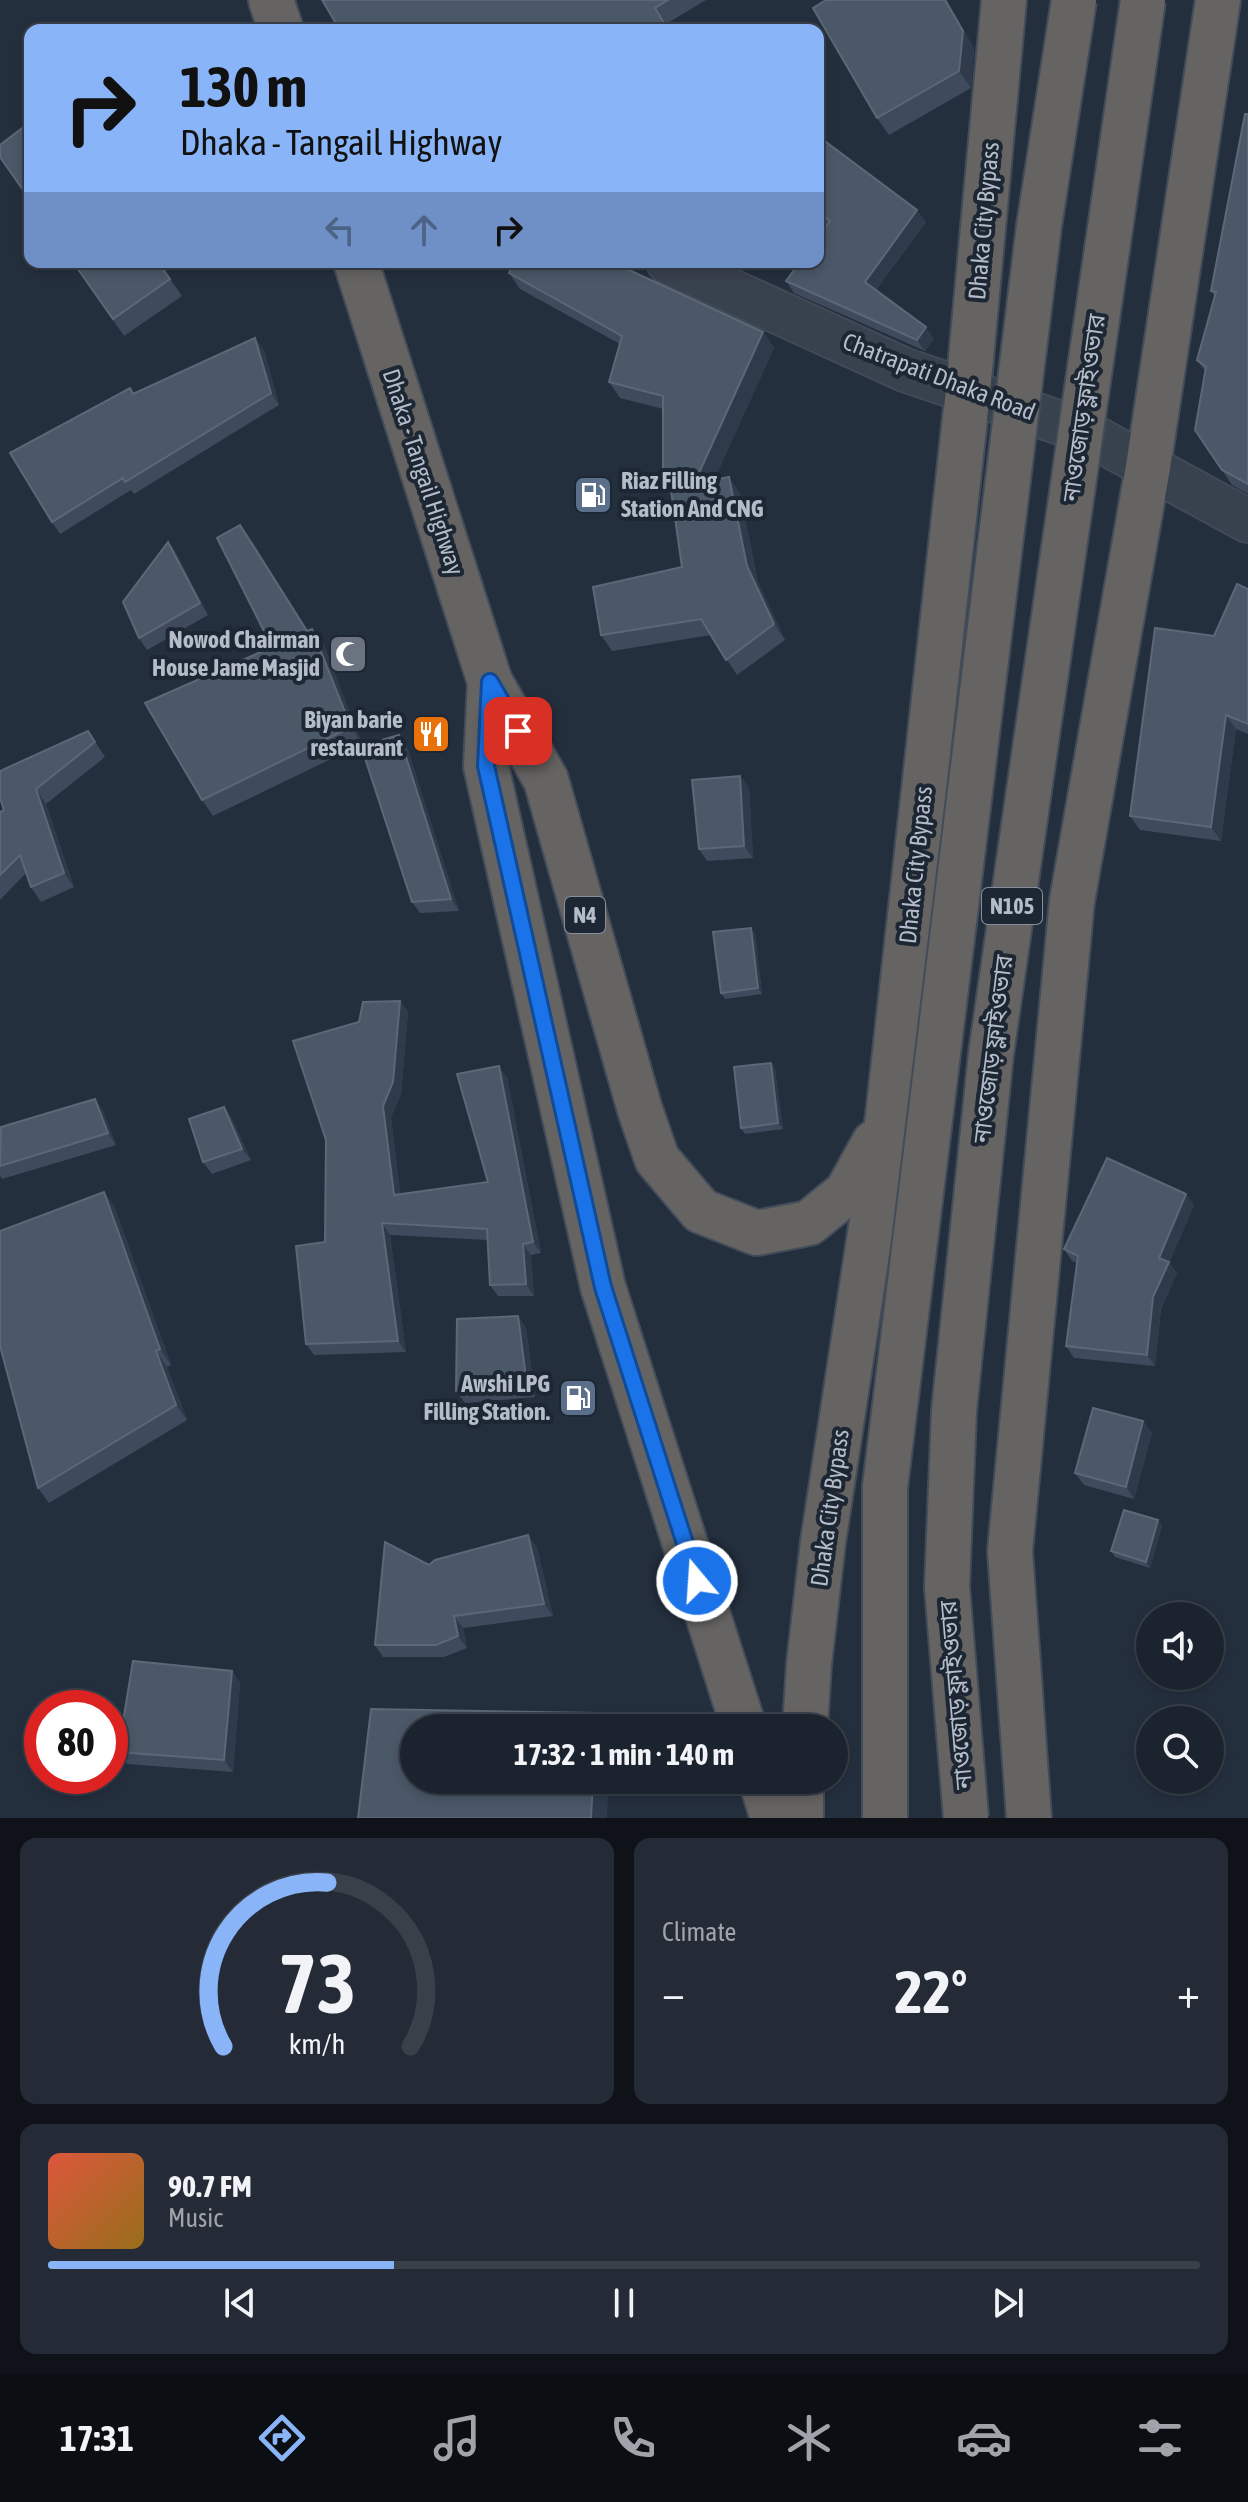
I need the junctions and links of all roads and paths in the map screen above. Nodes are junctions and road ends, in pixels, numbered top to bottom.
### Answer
1 (271, 0) edge
2 (1004, 0) edge
3 (1074, 0) edge
4 (1143, 0) edge
5 (1218, 0) edge
6 (279, 24) edge
7 (358, 268) edge
8 (681, 268) edge
9 (968, 391) junction
10 (1148, 467) junction
11 (1248, 521) edge
12 (490, 682) junction
13 (888, 1116) junction
14 (740, 1714) edge
15 (806, 1714) edge
16 (765, 1794) edge
17 (801, 1794) edge
18 (773, 1818) edge
19 (801, 1818) edge
20 (885, 1818) edge
21 (966, 1818) edge
22 (1029, 1818) edge

1 - 6 highway
2 - 9 highway, Dhaka City Bypass
3 - 20 highway, N105, bridge
4 - 21 highway, নাওজোড় ফ্লাইওভার / N105, bridge
5 - 10 highway
7 - 12 highway, Dhaka - Tangail Highway / N4
8 - 9 street, Chatrapati Dhaka Road
9 - 10 street, Chatrapati Dhaka Road
9 - 13 highway, Dhaka City Bypass
10 - 11 street, Chatrapati Dhaka Road
10 - 22 highway
12 - 13 highway, Dhaka - Tangail Highway / N4
12 - 14 highway, Dhaka - Tangail Highway / N4
13 - 15 highway, Dhaka City Bypass
16 - 18 highway
17 - 19 highway

